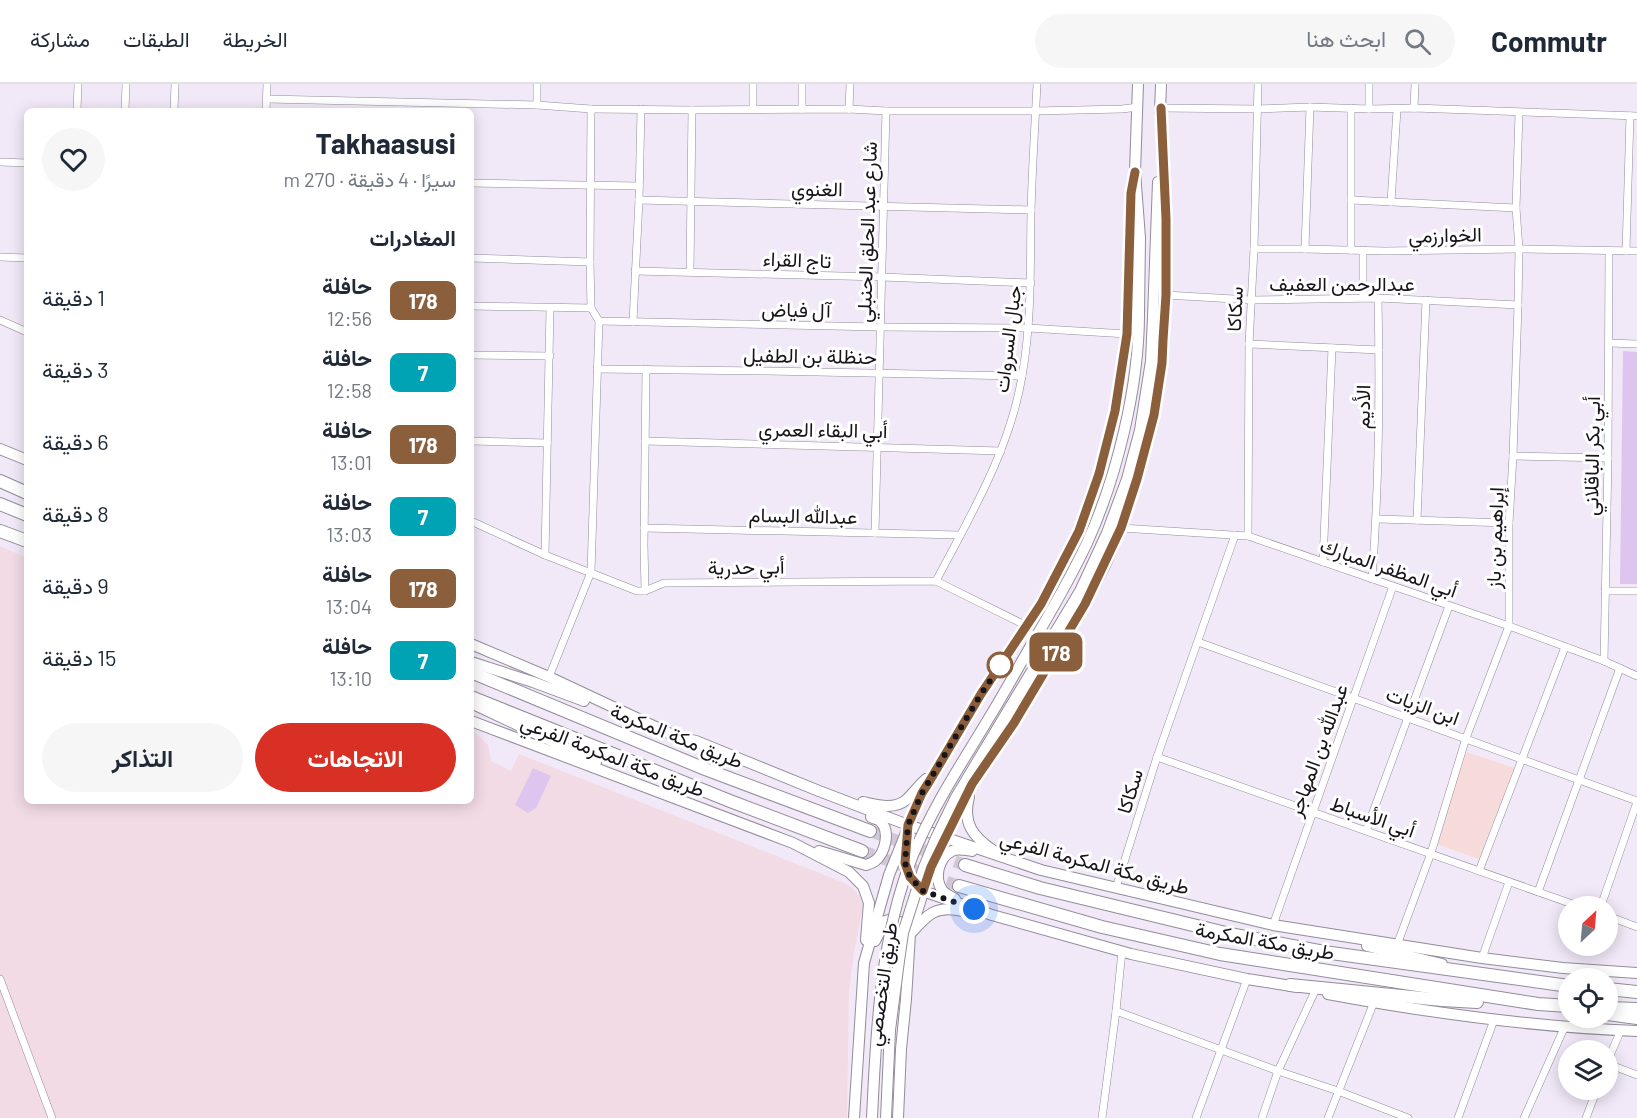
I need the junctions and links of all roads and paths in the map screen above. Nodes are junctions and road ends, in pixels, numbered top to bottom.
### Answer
1 (78, 84) edge
2 (126, 84) edge
3 (175, 84) edge
4 (267, 84) edge
5 (537, 84) edge
6 (753, 84) edge
7 (802, 84) edge
8 (850, 84) edge
9 (1037, 84) edge
10 (1138, 84) edge
11 (1161, 84) edge
12 (1258, 84) edge
13 (1369, 84) edge
14 (1415, 84) edge
15 (267, 99) junction
16 (358, 101) junction
17 (537, 105) junction
18 (1138, 107) junction
19 (1310, 107) junction
20 (77, 108) edge
21 (125, 108) edge
22 (174, 108) edge
23 (266, 108) edge
24 (358, 108) edge
25 (1161, 108) junction
26 (1351, 108) junction
27 (1414, 108) junction
28 (591, 109) junction
29 (641, 109) junction
30 (753, 109) junction
31 (802, 109) junction
32 (849, 109) junction
33 (692, 110) junction
34 (1257, 110) junction
35 (1369, 110) junction
36 (1397, 110) junction
37 (886, 111) junction
38 (1036, 111) junction
39 (1519, 113) junction
40 (1633, 116) edge
41 (0, 162) edge
42 (24, 163) edge
43 (1135, 172) junction
44 (474, 183) edge
45 (590, 184) junction
46 (639, 186) junction
47 (639, 200) junction
48 (1351, 200) junction
49 (690, 202) junction
50 (1391, 202) junction
51 (883, 206) junction
52 (1516, 208) junction
53 (1031, 210) junction
54 (1254, 249) junction
55 (1305, 249) junction
56 (1519, 249) junction
57 (1351, 250) junction
58 (1363, 250) junction
59 (1609, 251) junction
60 (1626, 251) junction
61 (1637, 251) edge
62 (0, 257) edge
63 (24, 258) edge
64 (474, 258) edge
65 (590, 262) junction
66 (635, 271) junction
67 (690, 272) junction
68 (882, 277) junction
69 (1030, 283) junction
70 (1166, 295) junction
71 (1378, 297) junction
72 (1251, 300) junction
73 (1426, 300) junction
74 (1518, 305) junction
75 (474, 306) edge
76 (550, 308) junction
77 (591, 308) junction
78 (0, 320) edge
79 (599, 321) junction
80 (633, 322) junction
81 (880, 327) junction
82 (1028, 328) junction
83 (24, 331) edge
84 (1127, 334) junction
85 (1249, 344) junction
86 (1609, 344) junction
87 (1637, 344) edge
88 (1332, 348) junction
89 (1379, 350) junction
90 (474, 355) edge
91 (550, 356) junction
92 (597, 369) junction
93 (646, 369) junction
94 (879, 373) junction
95 (1022, 376) junction
96 (474, 441) edge
97 (645, 441) junction
98 (547, 443) junction
99 (877, 446) junction
100 (0, 449) edge
101 (1001, 451) junction
102 (1513, 456) junction
103 (1608, 458) junction
104 (24, 459) edge
105 (0, 481) edge
106 (24, 492) edge
107 (0, 504) edge
108 (24, 514) edge
109 (1377, 519) junction
110 (1417, 520) junction
111 (474, 522) edge
112 (1509, 523) junction
113 (644, 528) junction
114 (1121, 528) junction
115 (0, 531) edge
116 (875, 533) junction
117 (960, 535) junction
118 (1235, 535) junction
119 (1248, 536) junction
120 (24, 541) edge
121 (546, 555) junction
122 (1323, 562) junction
123 (591, 573) junction
124 (1372, 579) junction
125 (936, 580) junction
126 (1393, 586) junction
127 (645, 591) junction
128 (1605, 591) junction
129 (1637, 591) edge
130 (1449, 606) junction
131 (1027, 626) junction
132 (1509, 626) junction
133 (1198, 642) junction
134 (474, 645) edge
135 (1565, 647) junction
136 (1604, 661) junction
137 (474, 663) edge
138 (1620, 668) junction
139 (474, 673) edge
140 (1637, 676) edge
141 (549, 677) junction
142 (474, 698) edge
143 (1353, 698) junction
144 (474, 704) edge
145 (1407, 717) junction
146 (474, 722) edge
147 (677, 737) junction
148 (1466, 738) junction
149 (1157, 757) junction
150 (1522, 759) junction
151 (936, 770) junction
152 (1579, 779) junction
153 (972, 784) junction
154 (819, 791) junction
155 (671, 797) junction
156 (1637, 802) edge
157 (1313, 812) junction
158 (908, 825) junction
159 (870, 831) tunnel mouth
160 (1366, 831) junction
161 (945, 837) junction
162 (793, 843) junction
163 (862, 851) tunnel mouth
164 (1431, 853) junction
165 (1007, 859) junction
166 (965, 865) tunnel mouth
167 (1479, 872) junction
168 (1509, 882) junction
169 (959, 886) tunnel mouth
170 (1116, 888) junction
171 (923, 891) junction
172 (1538, 892) junction
173 (1604, 896) edge
174 (1558, 899) edge
175 (992, 915) junction
176 (1618, 920) edge
177 (1273, 925) junction
178 (1637, 927) edge
179 (910, 934) junction
180 (1397, 945) junction
181 (1122, 951) junction
182 (1482, 958) junction
183 (864, 963) junction
184 (1637, 973) edge
185 (1501, 977) junction
186 (0, 979) edge
187 (1247, 979) junction
188 (1558, 984) edge
189 (1637, 985) edge
190 (1290, 986) junction
191 (1618, 986) edge
192 (1618, 989) edge
193 (1315, 991) junction
194 (1637, 992) edge
195 (1374, 1002) junction
196 (1538, 1004) junction
197 (1558, 1006) edge
198 (1618, 1008) edge
199 (1637, 1009) edge
200 (1116, 1011) junction
201 (1618, 1016) edge
202 (1637, 1019) edge
203 (1494, 1020) junction
204 (1558, 1025) edge
205 (1564, 1028) edge
206 (1593, 1028) edge
207 (1621, 1030) junction
208 (1637, 1031) edge
209 (1617, 1040) edge
210 (1222, 1049) junction
211 (1618, 1066) edge
212 (1278, 1071) junction
213 (1637, 1075) edge
214 (1338, 1091) junction
215 (1593, 1100) edge
216 (1389, 1114) edge
217 (52, 1118) edge
218 (854, 1118) edge
219 (872, 1118) edge
220 (886, 1118) edge
221 (898, 1118) edge
222 (1102, 1118) edge
223 (1196, 1118) edge
224 (1262, 1118) edge
225 (1328, 1118) edge
226 (1408, 1118) edge
227 (1458, 1118) edge
228 (1524, 1118) edge
229 (1586, 1118) edge

1 - 20 street
2 - 21 street
3 - 22 street
4 - 15 street
5 - 17 street
6 - 30 street
7 - 31 street
8 - 32 street
9 - 38 street, جبال السروات
10 - 18 main road, طريق التخصصي
11 - 25 main road, طريق التخصصي
12 - 34 street, سكاكا
13 - 35 street
14 - 27 street
15 - 16 street
15 - 23 street
16 - 17 street
16 - 24 street
17 - 28 street
18 - 38 street
18 - 43 main road, طريق التخصصي
19 - 26 street
19 - 34 street
19 - 55 street
25 - 34 street
25 - 70 main road
25 - 220 main road, طريق التخصصي, bridge
26 - 35 street
26 - 48 street
27 - 36 street
27 - 39 street
28 - 29 street
28 - 45 street
29 - 33 street
29 - 46 street
30 - 31 street
30 - 33 street
31 - 32 street
32 - 37 street
33 - 49 street
34 - 54 street, سكاكا
35 - 36 street
36 - 50 street
37 - 38 street
37 - 51 street, شارع عبد الحلق الحنبلي
38 - 53 street, جبال السروات
39 - 40 street
39 - 52 street, إبراهيم بن باز
40 - 60 street
41 - 42 street
43 - 84 main road
43 - 219 main road, طريق التخصصي, bridge
44 - 45 street
45 - 46 street
45 - 65 street
46 - 47 street
47 - 49 street, الغنوي
47 - 66 street
48 - 50 street
48 - 57 street
49 - 51 street, الغنوي
49 - 67 street
50 - 52 street
51 - 53 street, الغنوي
51 - 68 street, شارع عبد الحلق الحنبلي
52 - 56 street, إبراهيم بن باز
53 - 69 street, جبال السروات
54 - 55 street, الخوارزمي
54 - 72 street, سكاكا
55 - 57 street, الخوارزمي
56 - 58 street, الخوارزمي
56 - 59 street, الخوارزمي
56 - 74 street, إبراهيم بن باز
57 - 58 street, الخوارزمي
58 - 71 street
59 - 60 street, الخوارزمي
59 - 86 street, أبي بكر الباقلاني
60 - 61 street, الخوارزمي
62 - 63 street
64 - 65 street
65 - 77 street
66 - 67 street, تاج القراء
66 - 80 street
67 - 68 street, تاج القراء
68 - 69 street, تاج القراء
68 - 81 street, شارع عبد الحلق الحنبلي
69 - 82 street, جبال السروات
70 - 72 street, عبدالرحمن العفيف
70 - 114 main road
71 - 72 street, عبدالرحمن العفيف
71 - 73 street, عبدالرحمن العفيف
71 - 89 street, الأديم
72 - 85 street, سكاكا
73 - 74 street, عبدالرحمن العفيف
73 - 110 street
74 - 102 street, إبراهيم بن باز
75 - 76 street
76 - 77 street
76 - 91 street
77 - 79 street
78 - 83 street
79 - 80 street, آل فياض
79 - 92 street
80 - 81 street, آل فياض
81 - 82 street, آل فياض
81 - 94 street, شارع عبد الحلق الحنبلي
82 - 84 street, آل فياض
82 - 95 street, جبال السروات
84 - 131 main road
85 - 88 street
85 - 119 street, سكاكا
86 - 87 street
86 - 103 street, أبي بكر الباقلاني
88 - 89 street
88 - 122 street
89 - 109 street, الأديم
90 - 91 street
91 - 98 street
92 - 93 street, حنظلة بن الطفيل
92 - 123 street
93 - 94 street, حنظلة بن الطفيل
93 - 97 street
94 - 95 street, حنظلة بن الطفيل
94 - 99 street, شارع عبد الحلق الحنبلي
95 - 101 street, جبال السروات
96 - 98 street
97 - 99 street, أبي البقاء العمري
97 - 113 street
98 - 121 street
99 - 101 street, أبي البقاء العمري
99 - 116 street, شارع عبد الحلق الحنبلي
100 - 104 main road
101 - 117 street, جبال السروات
102 - 103 street
102 - 112 street, إبراهيم بن باز
103 - 128 street, أبي بكر الباقلاني
105 - 106 highway
107 - 108 highway
109 - 110 street
109 - 124 street, الأديم
110 - 112 street
111 - 121 street
112 - 132 street, إبراهيم بن باز
113 - 116 street, عبدالله البسام
113 - 127 street
114 - 118 street, أبي المظفر المبارك
114 - 153 main road
115 - 120 highway
116 - 117 street, عبدالله البسام
117 - 125 street, جبال السروات
118 - 119 street, أبي المظفر المبارك
118 - 133 street, سكاكا
119 - 122 street, أبي المظفر المبارك
121 - 123 street
122 - 124 street, أبي المظفر المبارك
123 - 127 street
123 - 141 street
124 - 126 street, أبي المظفر المبارك
125 - 127 street, أبي حدرية
125 - 131 street, أبي حدرية
126 - 130 street, أبي المظفر المبارك
126 - 143 street, عبدالله بن المهاجر
128 - 129 street
128 - 136 street, أبي بكر الباقلاني
130 - 132 street, أبي المظفر المبارك
130 - 145 street
131 - 151 main road
132 - 135 street, أبي المظفر المبارك
132 - 148 street, إبراهيم بن باز
133 - 143 street, ابن الزيات
133 - 149 street, سكاكا
134 - 141 main road, طريق مكة المكرمة الفرعي
135 - 136 street, أبي المظفر المبارك
135 - 150 street
136 - 138 street, أبي المظفر المبارك
137 - 147 main road
138 - 140 street, أبي المظفر المبارك
138 - 152 street
139 - 159 highway, طريق مكة المكرمة
141 - 147 main road, طريق مكة المكرمة الفرعي
142 - 163 highway, طريق مكة المكرمة
143 - 145 street, ابن الزيات
143 - 157 street, عبدالله بن المهاجر
144 - 155 main road
145 - 148 street, ابن الزيات
145 - 160 street
146 - 155 main road, طريق مكة المكرمة الفرعي
147 - 154 main road, طريق مكة المكرمة الفرعي
148 - 150 street, ابن الزيات
148 - 164 street, إبراهيم بن باز
149 - 157 street, أبي الأسباط
149 - 170 street, سكاكا
150 - 152 street, ابن الزيات
150 - 167 street
151 - 154 main road
151 - 158 main road
152 - 156 street, ابن الزيات
152 - 172 street
153 - 161 main road
153 - 165 main road
154 - 158 main road, طريق مكة المكرمة الفرعي
154 - 162 main road
155 - 162 main road, طريق مكة المكرمة الفرعي
156 - 173 street
157 - 160 street, أبي الأسباط
157 - 177 street, عبدالله بن المهاجر
158 - 161 main road, طريق مكة المكرمة الفرعي
158 - 171 main road
158 - 183 main road
160 - 164 street, أبي الأسباط
161 - 165 main road, طريق مكة المكرمة الفرعي
161 - 171 main road
162 - 183 main road, طريق مكة المكرمة الفرعي
164 - 167 street, أبي الأسباط
164 - 180 street, إبراهيم بن باز
165 - 170 main road, طريق مكة المكرمة الفرعي
165 - 175 main road
166 - 185 highway, طريق مكة المكرمة
167 - 168 street, أبي الأسباط
168 - 172 street, أبي الأسباط
168 - 182 street
169 - 196 highway, طريق مكة المكرمة
170 - 177 main road, طريق مكة المكرمة الفرعي
171 - 175 main road
171 - 179 main road
172 - 174 street, أبي الأسباط
175 - 179 main road
175 - 181 main road
176 - 178 street
177 - 180 main road, طريق مكة المكرمة الفرعي
177 - 185 main road
179 - 183 main road
179 - 221 main road
180 - 182 main road, طريق مكة المكرمة الفرعي
181 - 187 main road
181 - 200 street
182 - 184 main road, طريق مكة المكرمة الفرعي
183 - 218 main road
185 - 188 highway, طريق مكة المكرمة
186 - 217 street
187 - 190 main road
187 - 210 street
189 - 191 highway
190 - 193 main road
190 - 196 highway
192 - 194 highway
193 - 195 main road
193 - 212 street
195 - 203 main road
195 - 214 street
196 - 197 highway, طريق مكة المكرمة
198 - 199 highway
200 - 210 street
200 - 222 street
201 - 202 main road
203 - 204 main road
203 - 227 street
205 - 228 street
206 - 207 main road
207 - 208 main road
207 - 209 street
210 - 212 street
210 - 223 street
211 - 213 street
212 - 214 street
212 - 224 street
214 - 216 street
214 - 225 street
215 - 229 street
216 - 226 street

